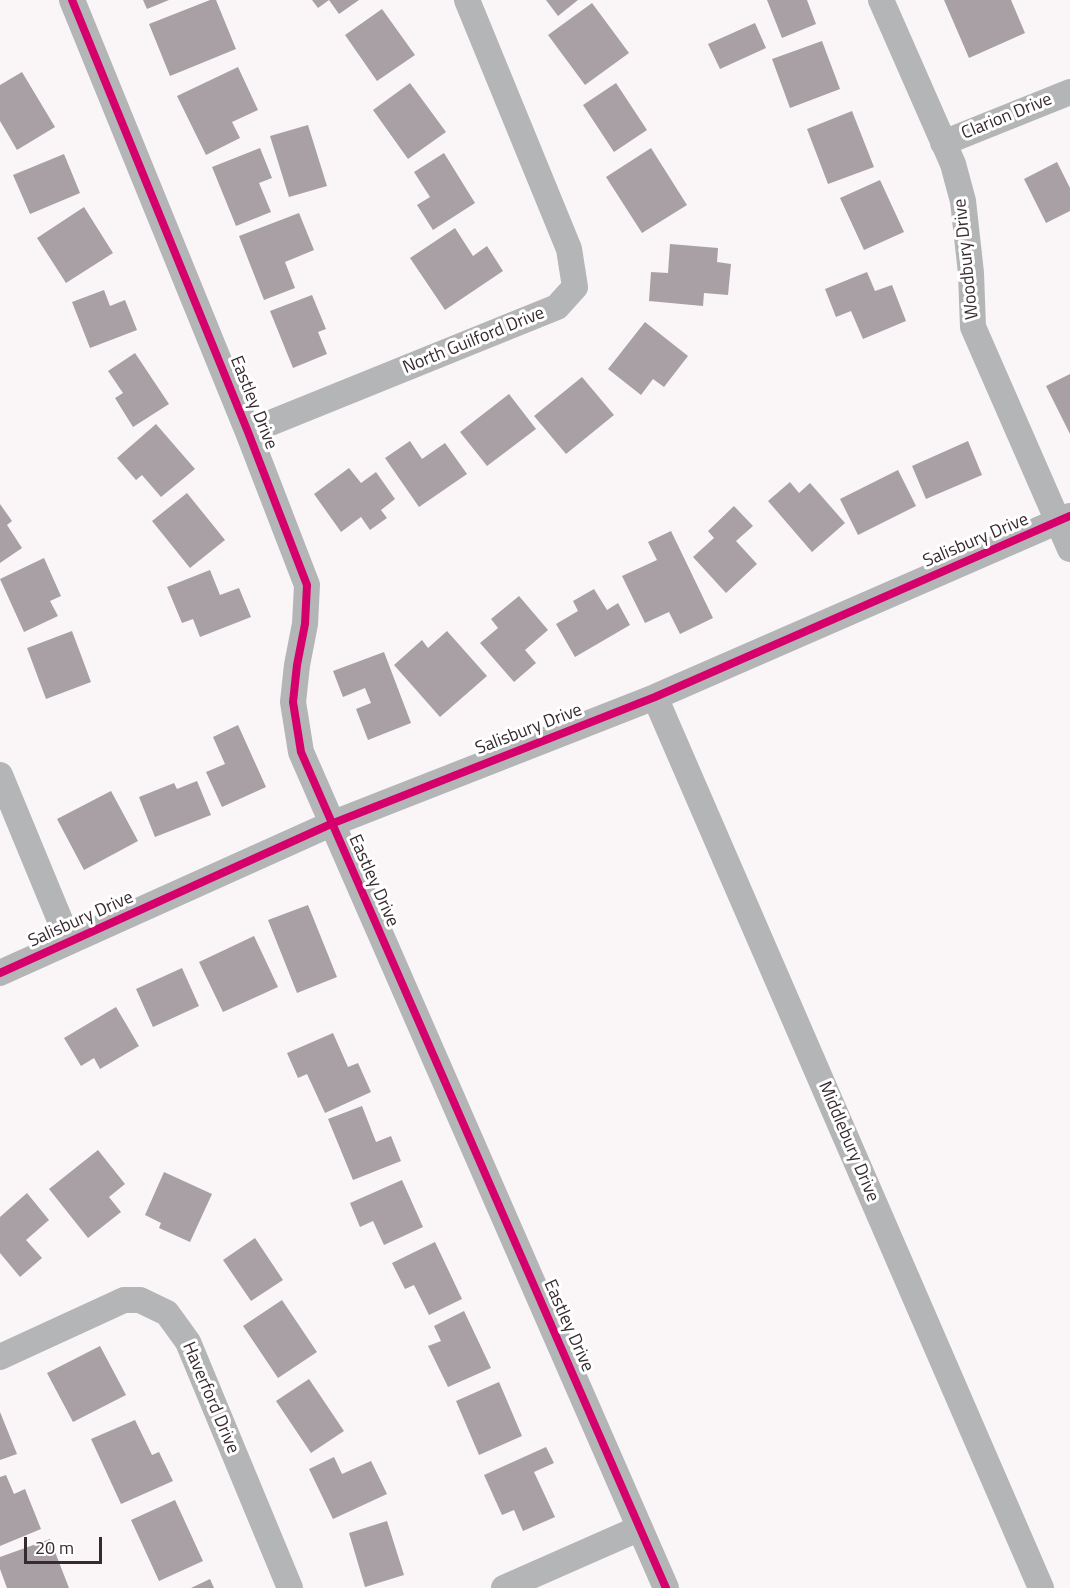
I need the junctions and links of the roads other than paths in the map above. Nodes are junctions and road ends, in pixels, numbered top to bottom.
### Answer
1 (72, 0) edge
2 (467, 0) edge
3 (881, 0) edge
4 (1070, 92) edge
5 (944, 143) junction
6 (248, 432) junction
7 (1064, 519) edge
8 (1070, 549) edge
9 (655, 697) junction
10 (0, 775) edge
11 (331, 824) junction
12 (69, 942) junction
13 (0, 973) edge
14 (0, 1357) edge
15 (640, 1528) junction
16 (290, 1588) edge
17 (504, 1588) edge
18 (666, 1588) edge
19 (1041, 1588) edge

1 - 6 street, Eastley Drive
2 - 6 street, North Guilford Drive
3 - 5 street, Woodbury Drive
4 - 5 street, Clarion Drive
5 - 7 street, Woodbury Drive
6 - 11 street, Eastley Drive
7 - 8 street, Woodbury Drive
7 - 9 street, Salisbury Drive
9 - 11 street, Salisbury Drive
9 - 19 street, Middlebury Drive
10 - 12 street
11 - 12 street, Salisbury Drive
11 - 15 street, Eastley Drive
12 - 13 street, Salisbury Drive
14 - 16 street, Haverford Drive
15 - 17 street
15 - 18 street, Eastley Drive

